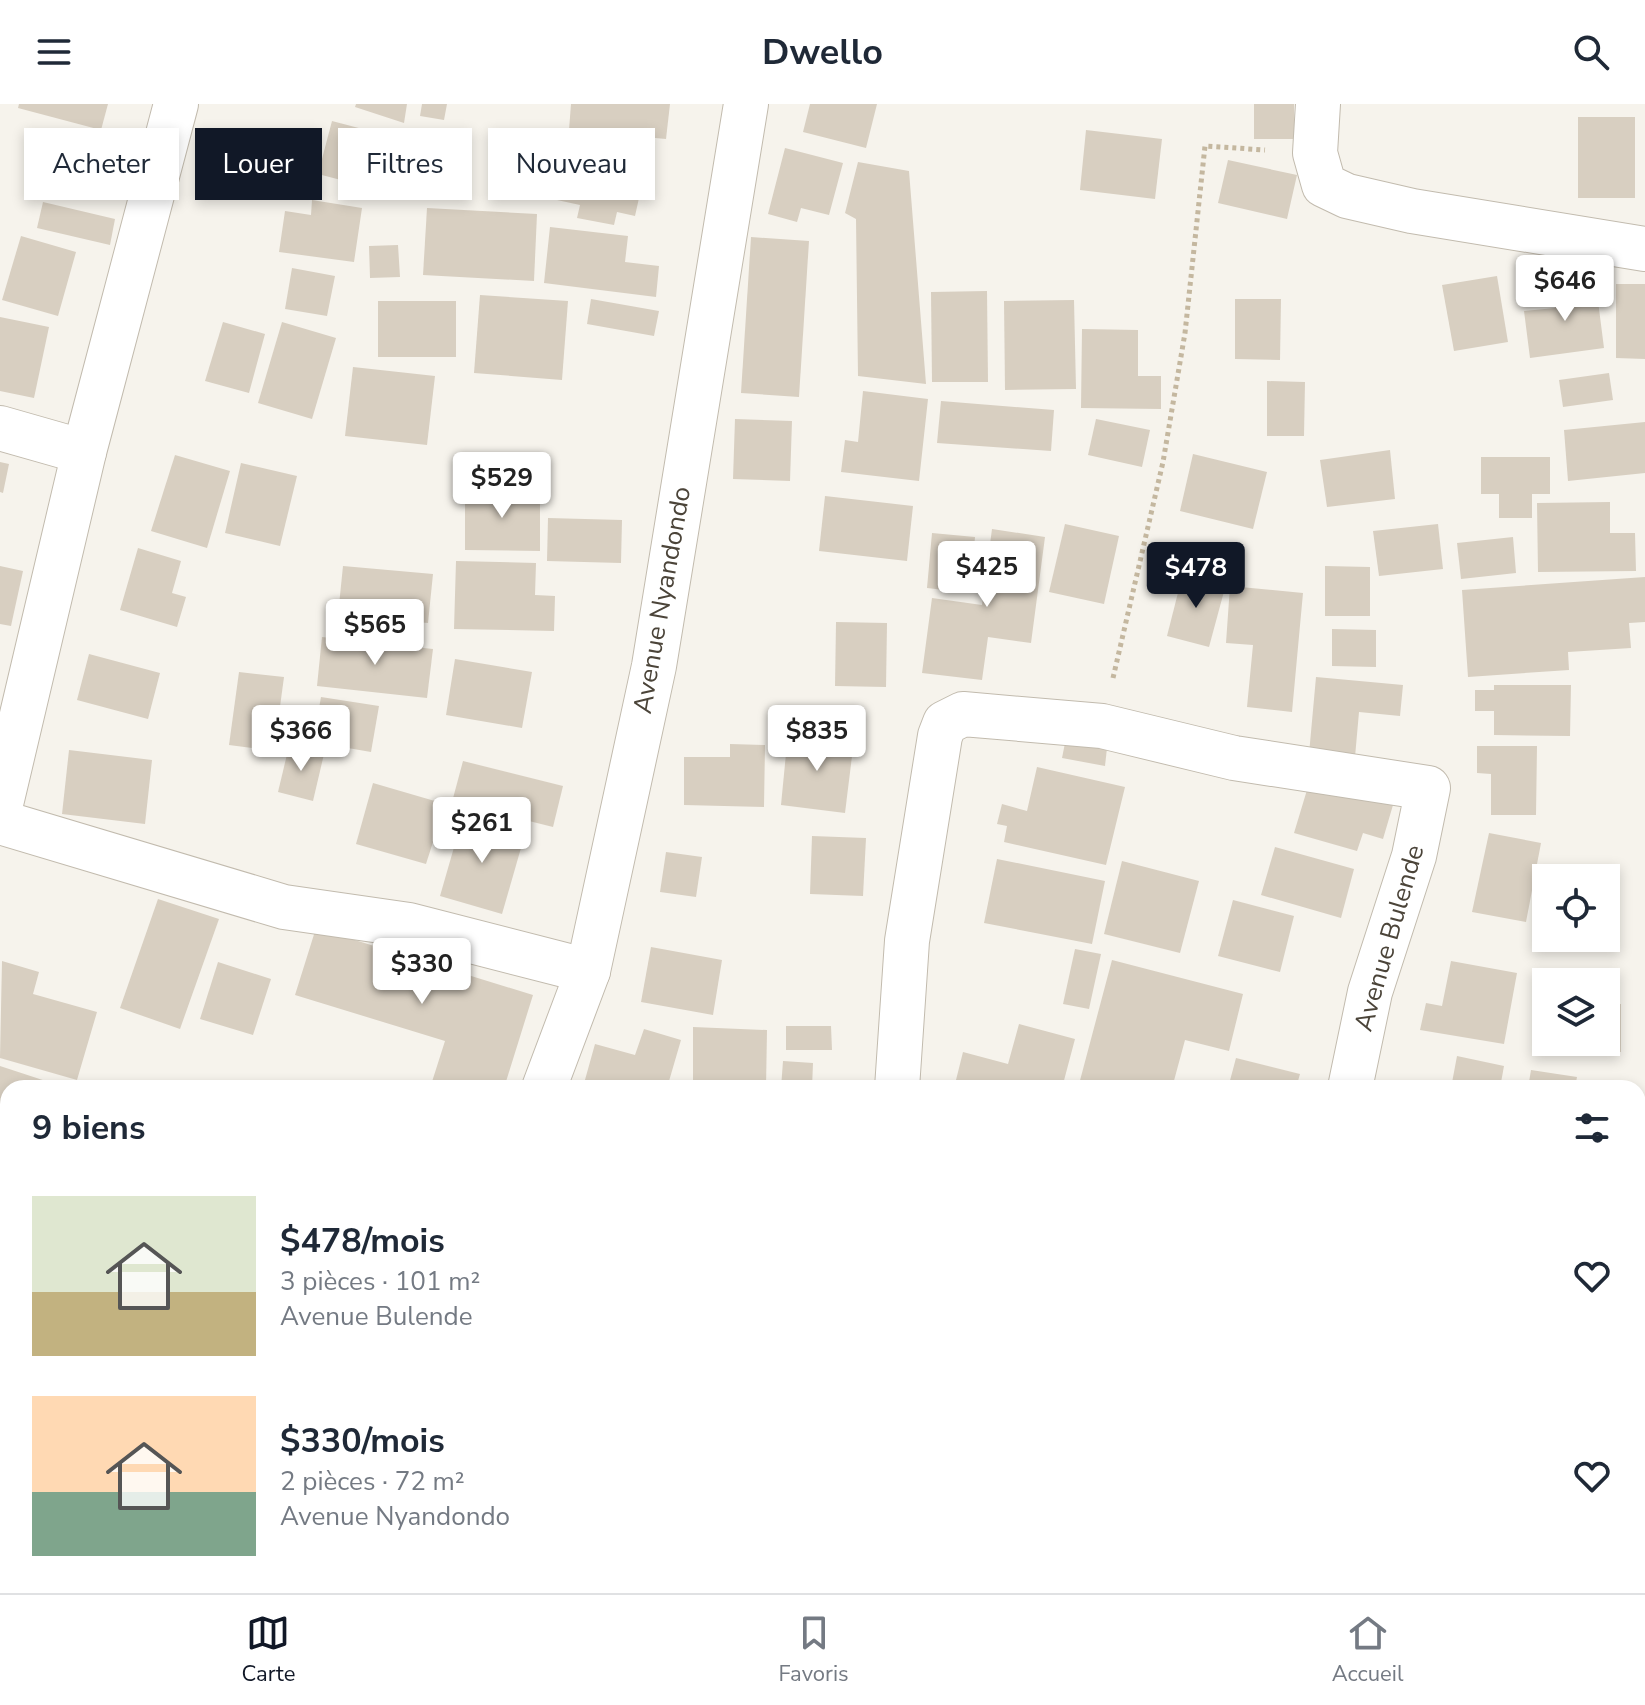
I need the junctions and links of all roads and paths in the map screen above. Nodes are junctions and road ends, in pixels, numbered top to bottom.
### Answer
1 (176, 104) edge
2 (746, 104) edge
3 (1318, 104) edge
4 (1315, 153) junction
5 (1645, 249) edge
6 (0, 428) edge
7 (84, 452) junction
8 (1102, 726) junction
9 (0, 808) edge
10 (0, 822) edge
11 (588, 971) junction
12 (547, 1080) edge
13 (898, 1080) edge
14 (1352, 1080) edge

1 - 7 street
2 - 11 street, Avenue Nyandondo
3 - 4 street
4 - 5 street
4 - 8 path
6 - 7 street
7 - 9 street
8 - 13 street
8 - 14 street, Avenue Bulende
10 - 11 street
11 - 12 street, Avenue Nyandondo

